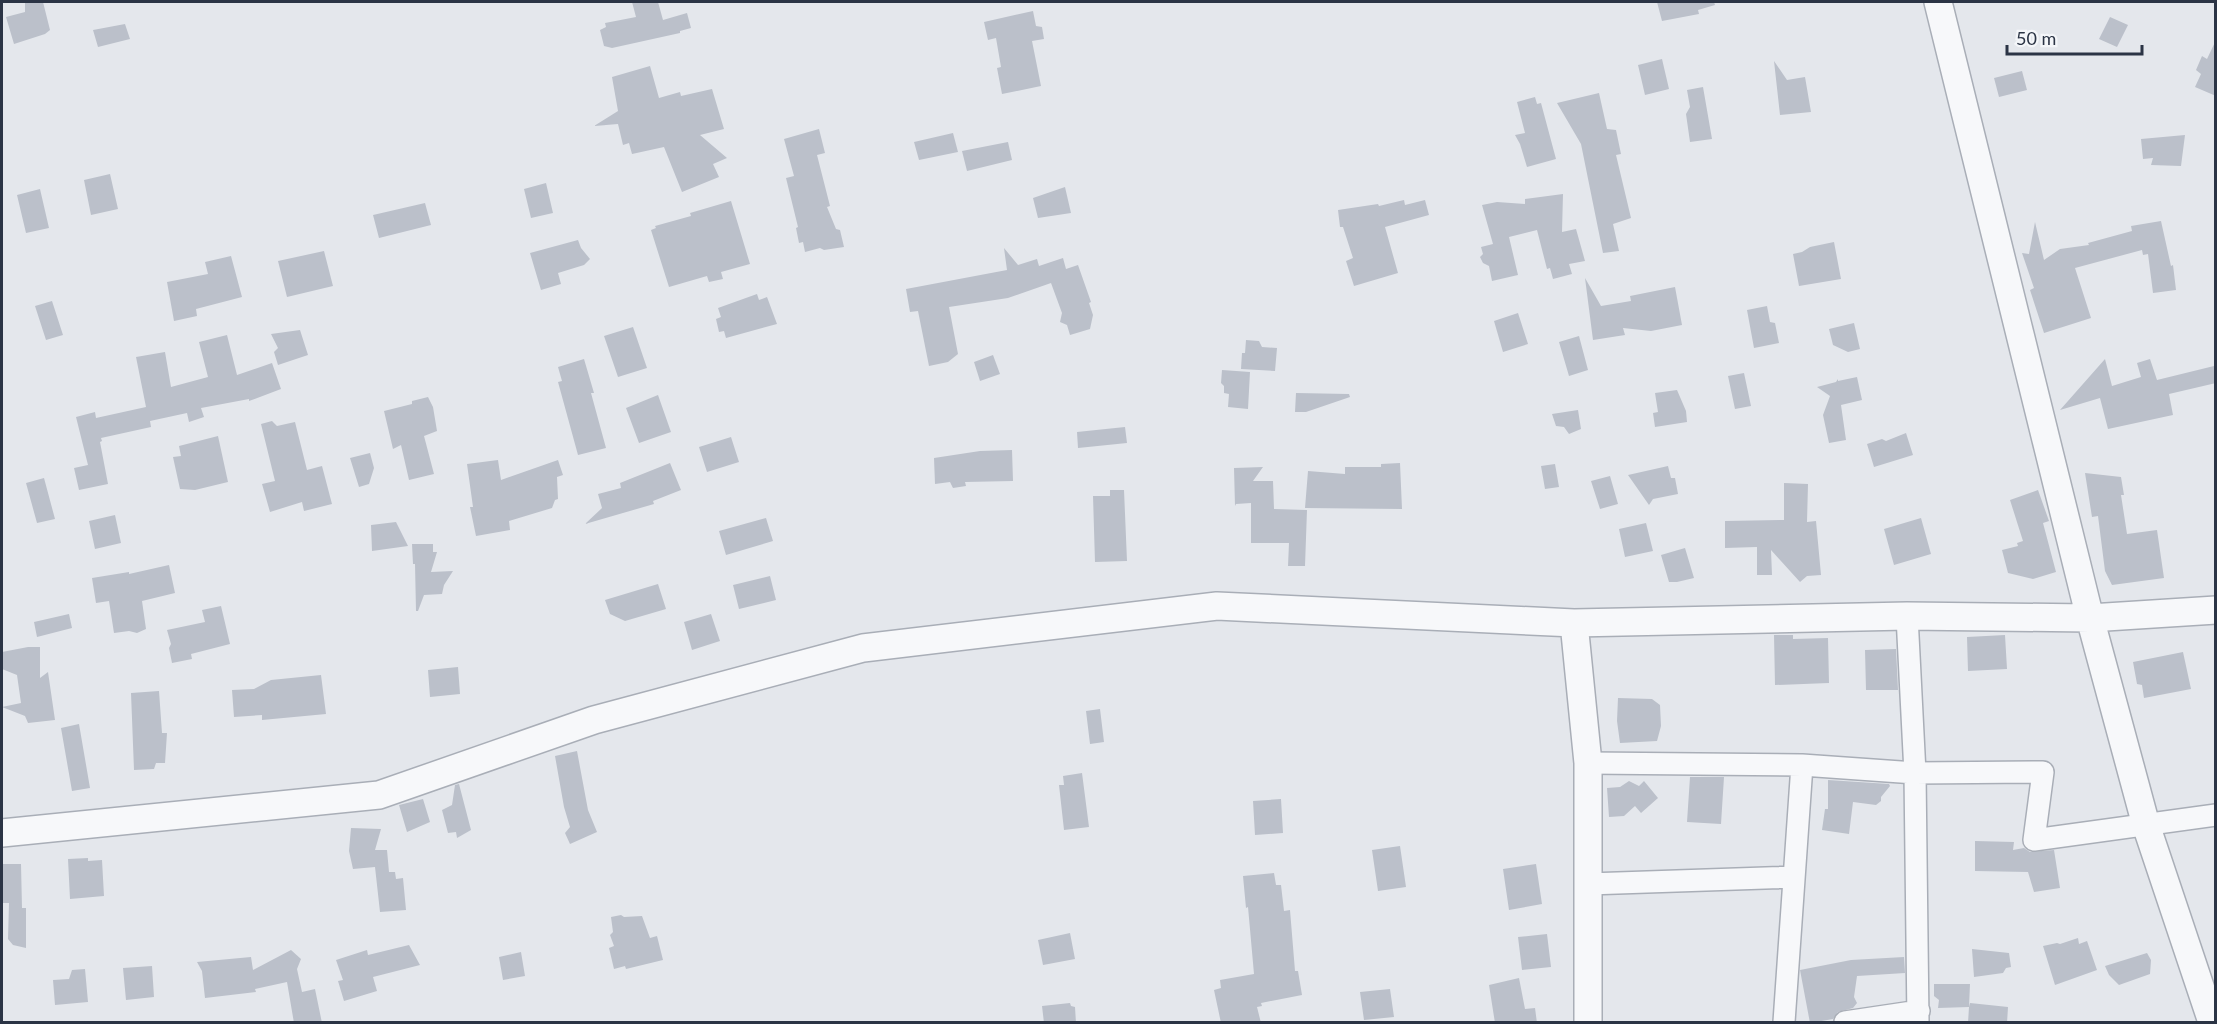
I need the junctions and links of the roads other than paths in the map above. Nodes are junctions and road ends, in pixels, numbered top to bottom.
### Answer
1 (1938, 2) edge
2 (2216, 610) edge
3 (1907, 616) junction
4 (2090, 618) junction
5 (1574, 623) junction
6 (1588, 763) junction
7 (1802, 765) junction
8 (1915, 773) junction
9 (2216, 815) edge
10 (2146, 825) junction
11 (2, 833) edge
12 (1794, 877) junction
13 (1588, 884) junction
14 (1919, 1017) edge
15 (1588, 1023) edge
16 (1784, 1023) edge
17 (1845, 1023) edge
18 (2212, 1023) edge

1 - 4 street
2 - 4 street
3 - 4 street
3 - 5 street
3 - 8 street
4 - 10 street
5 - 6 street
5 - 11 street
6 - 7 street
6 - 13 street
7 - 8 street
7 - 12 street
8 - 10 street
8 - 14 street
9 - 10 street
10 - 18 street
12 - 13 street
12 - 16 street
13 - 15 street
14 - 17 street

